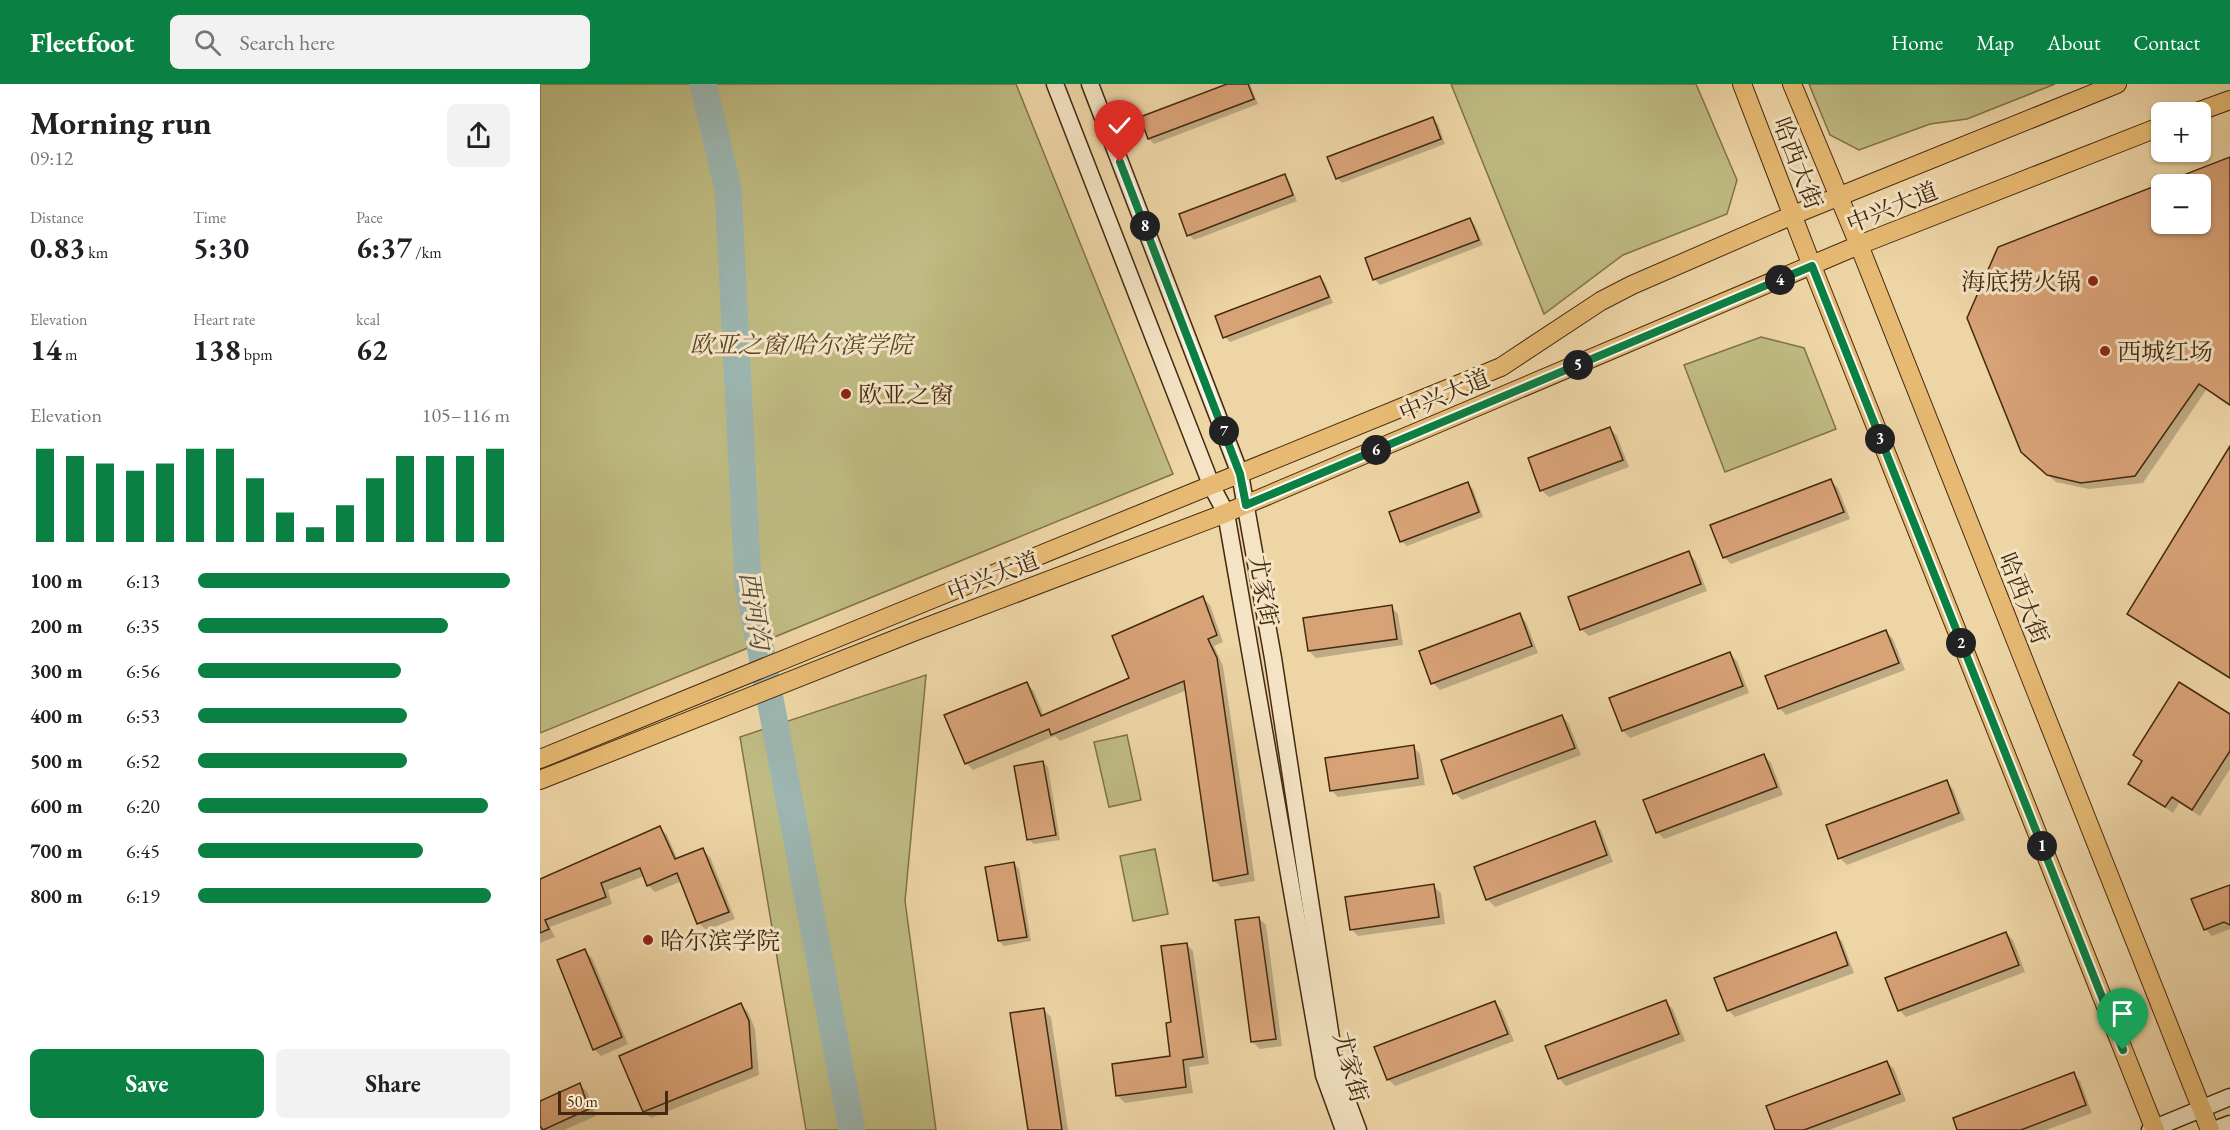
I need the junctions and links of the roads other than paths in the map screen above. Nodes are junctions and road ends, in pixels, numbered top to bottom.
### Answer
1 (1055, 84) edge
2 (1090, 84) edge
3 (1742, 84) edge
4 (1792, 84) edge
5 (2117, 84) edge
6 (2230, 100) edge
7 (2211, 107) edge
8 (2151, 130) edge
9 (1838, 197) junction
10 (1793, 215) junction
11 (1859, 245) junction
12 (1812, 266) junction
13 (1240, 474) junction
14 (1212, 487) junction
15 (1246, 505) junction
16 (1226, 513) junction
17 (540, 759) edge
18 (540, 780) edge
19 (2230, 1097) edge
20 (2200, 1109) junction
21 (2230, 1124) edge
22 (1344, 1130) edge
23 (1358, 1130) edge
24 (2153, 1130) edge
25 (2212, 1130) edge

1 - 14 main road, 尤家街
2 - 13 main road, 尤家街
3 - 10 main road, 哈西大街
4 - 9 main road, 哈西大街
5 - 9 main road, 中兴大道
6 - 7 main road
8 - 11 main road, 中兴大道
9 - 10 main road, 中兴大道
9 - 11 main road, 哈西大街
10 - 12 main road, 哈西大街
10 - 13 main road, 中兴大道
11 - 12 main road, 中兴大道
11 - 20 main road, 哈西大街
12 - 15 main road, 中兴大道
12 - 24 main road, 哈西大街
13 - 14 main road, 中兴大道
13 - 15 main road, 尤家街
14 - 16 main road, 尤家街
14 - 17 main road, 中兴大道
15 - 16 main road, 中兴大道
15 - 23 main road, 尤家街
16 - 18 main road, 中兴大道
16 - 22 main road, 尤家街
19 - 20 main road
20 - 24 main road
20 - 25 main road, 哈西大街
21 - 25 main road

